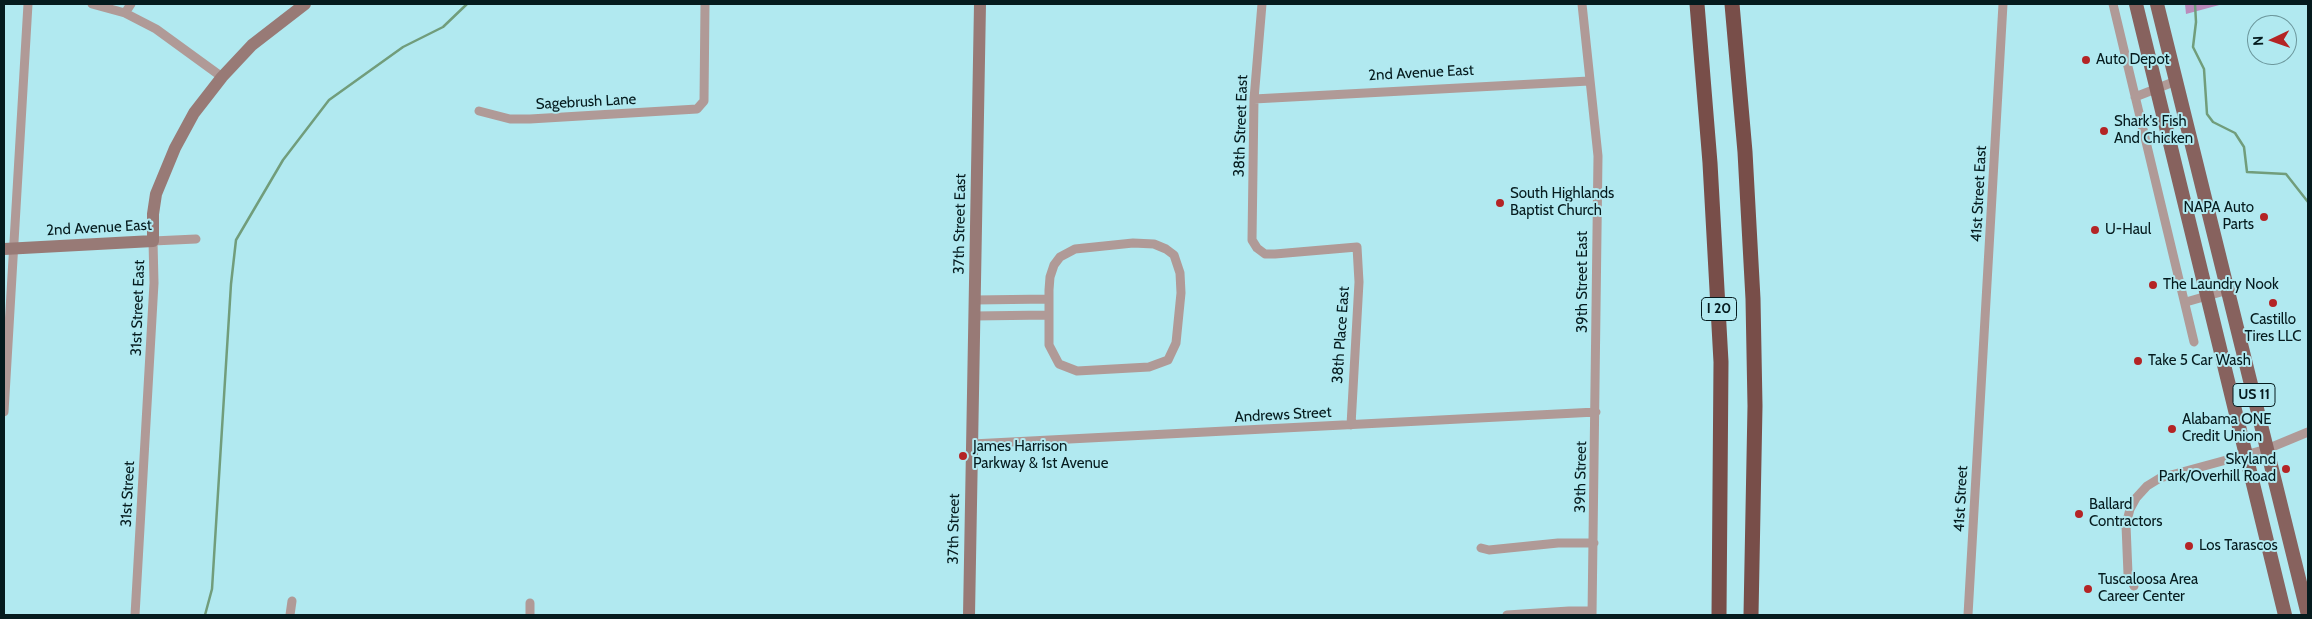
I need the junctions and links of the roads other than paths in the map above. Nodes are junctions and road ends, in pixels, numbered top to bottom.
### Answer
1 (28, 4) edge
2 (92, 4) edge
3 (131, 4) edge
4 (305, 4) edge
5 (705, 4) edge
6 (980, 4) edge
7 (1262, 4) edge
8 (1582, 4) edge
9 (1697, 4) edge
10 (1732, 4) edge
11 (2003, 4) edge
12 (2113, 4) edge
13 (2136, 4) edge
14 (2157, 4) edge
15 (125, 13) junction
16 (222, 77) junction
17 (1590, 81) junction
18 (2176, 81) junction
19 (2156, 88) junction
20 (2135, 97) junction
21 (1254, 99) junction
22 (478, 111) dead end
23 (196, 239) dead end
24 (153, 241) junction
25 (1357, 247) joint
26 (9, 249) edge
27 (2228, 290) junction
28 (2208, 296) junction
29 (1049, 299) junction
30 (975, 300) junction
31 (2186, 302) junction
32 (1048, 315) junction
33 (974, 316) junction
34 (2194, 342) dead end
35 (149, 375) joint
36 (1982, 385) joint
37 (4, 412) edge
38 (1596, 412) junction
39 (1351, 425) junction
40 (2308, 432) edge
41 (972, 444) junction
42 (2267, 449) junction
43 (2246, 455) junction
44 (1594, 543) junction
45 (1481, 548) dead end
46 (2134, 586) dead end
47 (292, 601) dead end
48 (530, 603) dead end
49 (1592, 613) edge
50 (135, 615) edge
51 (290, 615) edge
52 (530, 615) edge
53 (969, 615) edge
54 (1507, 615) edge
55 (1718, 615) edge
56 (1752, 615) edge
57 (1968, 615) edge
58 (2285, 615) edge
59 (2308, 615) edge

1 - 26 street
2 - 15 street
3 - 15 street
4 - 16 street
5 - 22 street, Sagebrush Lane
6 - 30 street, 37th Street East
7 - 21 street, 38th Street East
8 - 17 street, 39th Street East
9 - 55 highway, I 20
10 - 56 highway, I 20
11 - 36 street, 41st Street East
12 - 20 street
13 - 19 main road, US 11
14 - 18 main road, US 11
15 - 16 street
16 - 24 street
17 - 21 street, 2nd Avenue East
17 - 38 street, 39th Street East
18 - 19 street
18 - 27 main road, US 11
19 - 20 street
19 - 28 main road, US 11
20 - 31 street
21 - 25 street, 38th Street East
23 - 24 street, 2nd Avenue East
24 - 26 street, 2nd Avenue East
24 - 35 street, 31st Street East
25 - 39 street, 38th Place East
26 - 37 street
27 - 28 street
27 - 42 main road, US 11
28 - 31 street
28 - 43 main road, US 11
29 - 30 street
29 - 32 street
29 - 32 street
30 - 33 street, 37th Street East
31 - 34 street
32 - 33 street
33 - 41 street, 37th Street East
35 - 50 street, 31st Street
36 - 57 street, 41st Street
38 - 39 street, Andrews Street
38 - 44 street, 39th Street
39 - 41 street, Andrews Street
40 - 42 street
41 - 53 street, 37th Street
42 - 43 street
42 - 59 main road, US 11
43 - 46 street
43 - 58 main road, US 11
44 - 45 street
44 - 49 street, 39th Street
47 - 51 street
48 - 52 street
49 - 54 street, 39th Street

